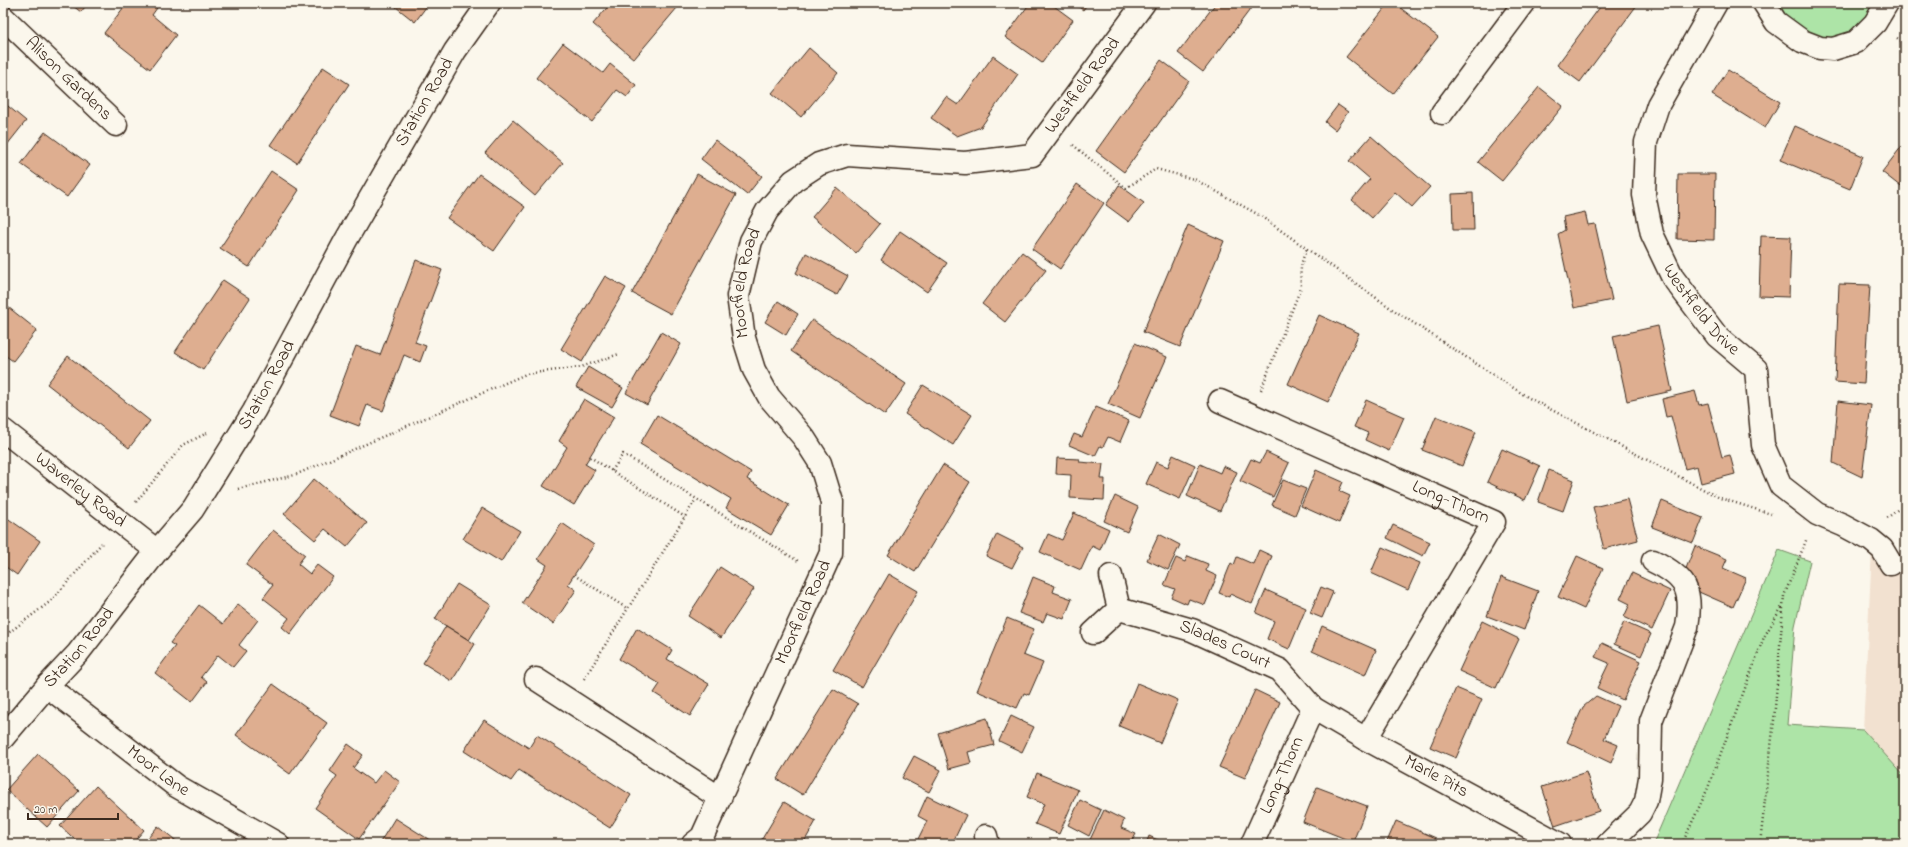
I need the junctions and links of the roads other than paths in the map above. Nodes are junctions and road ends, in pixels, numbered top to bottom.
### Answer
1 (490, 3) edge
2 (1144, 3) edge
3 (1524, 3) edge
4 (1716, 3) edge
5 (1764, 3) edge
6 (1887, 3) edge
7 (3, 17) edge
8 (1442, 113) dead end
9 (116, 125) dead end
10 (1016, 157) joint
11 (1220, 401) dead end
12 (3, 430) edge
13 (157, 551) junction
14 (1653, 561) dead end
15 (1891, 564) dead end
16 (1111, 576) dead end
17 (1119, 609) junction
18 (1093, 633) dead end
19 (536, 679) dead end
20 (47, 686) junction
21 (1313, 708) junction
22 (3, 738) edge
23 (1366, 739) junction
24 (720, 798) junction
25 (278, 844) edge
26 (693, 844) edge
27 (1252, 844) edge
28 (1560, 844) edge
29 (1608, 844) edge

1 - 13 street, Station Road
2 - 10 street, Westfield Road
3 - 8 street
4 - 15 street, Westfield Drive
5 - 6 street
7 - 9 street, Alison Gardens
10 - 24 street, Moorfield Road
11 - 23 street, Long-Thorn
12 - 13 street, Waverley Road
13 - 20 street, Station Road
14 - 29 street
16 - 17 street
17 - 18 street
17 - 21 street, Slades Court
19 - 24 street
20 - 22 street, Station Road
20 - 25 street, Moor Lane
21 - 23 street, Marle Pits
21 - 27 street, Long-Thorn
23 - 28 street, Marle Pits
24 - 26 street, Moorfield Road

